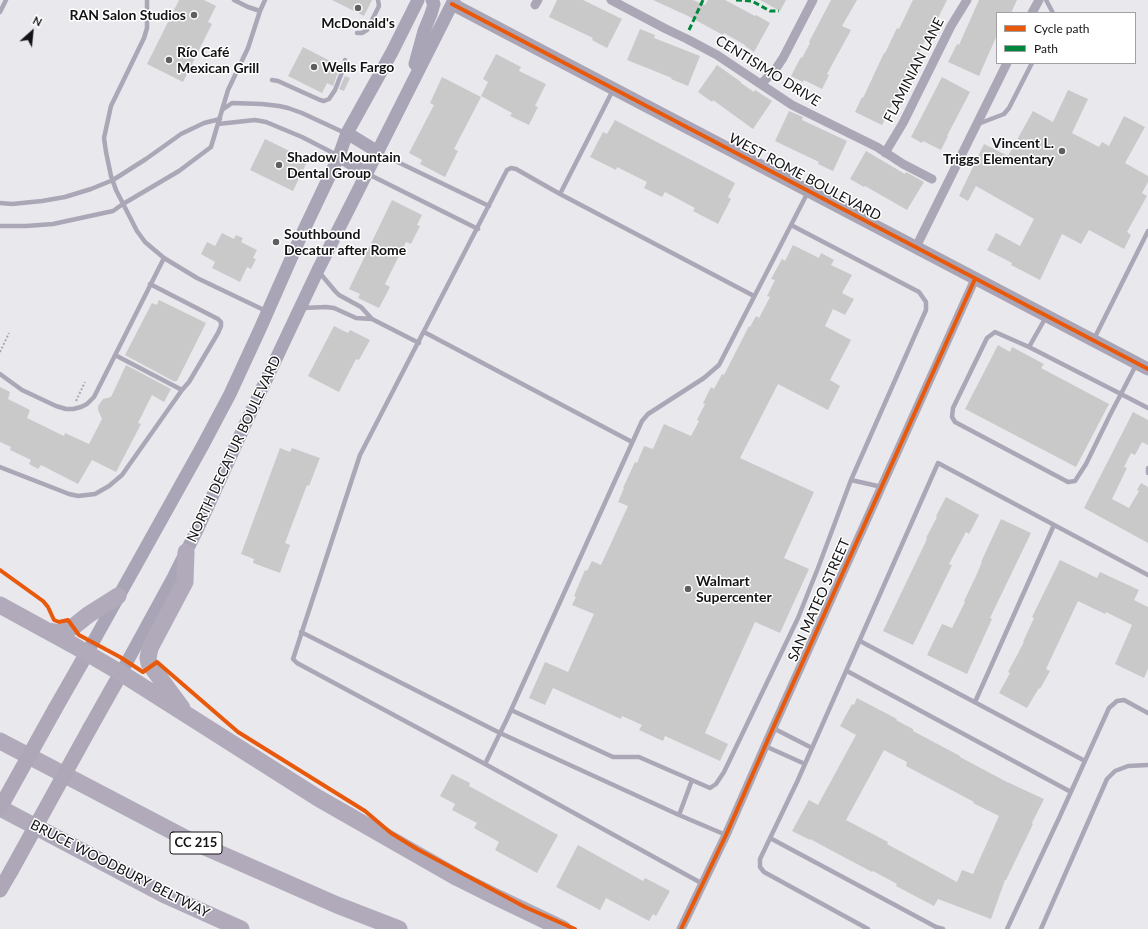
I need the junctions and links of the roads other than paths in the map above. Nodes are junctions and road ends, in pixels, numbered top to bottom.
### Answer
1 (6, 0) edge
2 (147, 0) edge
3 (234, 0) edge
4 (265, 0) edge
5 (378, 0) edge
6 (418, 0) edge
7 (432, 0) edge
8 (611, 0) edge
9 (813, 0) edge
10 (967, 0) edge
11 (1039, 0) edge
12 (1046, 0) edge
13 (452, 1) edge
14 (260, 11) junction
15 (0, 12) edge
16 (1033, 12) edge
17 (1052, 12) edge
18 (357, 33) dead end
19 (345, 60) dead end
20 (1007, 64) edge
21 (1031, 64) edge
22 (272, 80) dead end
23 (761, 84) junction
24 (409, 87) junction
25 (614, 88) junction
26 (222, 110) junction
27 (220, 119) junction
28 (218, 124) junction
29 (977, 124) junction
30 (346, 133) junction
31 (378, 152) junction
32 (885, 153) junction
33 (340, 156) junction
34 (366, 173) junction
35 (932, 179) dead end
36 (113, 180) junction
37 (809, 191) junction
38 (560, 194) junction
39 (0, 203) edge
40 (123, 204) junction
41 (490, 206) junction
42 (791, 225) junction
43 (0, 226) edge
44 (478, 229) junction
45 (1148, 231) edge
46 (916, 247) junction
47 (164, 258) junction
48 (318, 270) junction
49 (976, 279) junction
50 (150, 284) junction
51 (754, 296) junction
52 (300, 308) junction
53 (267, 312) junction
54 (1047, 316) junction
55 (372, 319) junction
56 (424, 332) junction
57 (1093, 340) junction
58 (419, 343) junction
59 (1029, 347) junction
60 (115, 355) junction
61 (1142, 366) edge
62 (0, 374) edge
63 (182, 390) junction
64 (1121, 394) junction
65 (1148, 408) edge
66 (632, 442) junction
67 (0, 466) edge
68 (1148, 468) edge
69 (1148, 473) edge
70 (851, 480) junction
71 (882, 487) junction
72 (1054, 525) junction
73 (186, 552) junction
74 (1148, 575) edge
75 (118, 596) junction
76 (0, 605) edge
77 (47, 631) junction
78 (301, 632) junction
79 (860, 640) junction
80 (87, 653) junction
81 (847, 671) junction
82 (121, 673) junction
83 (975, 702) junction
84 (511, 710) junction
85 (1147, 711) edge
86 (188, 716) junction
87 (773, 728) junction
88 (500, 734) junction
89 (0, 741) edge
90 (765, 746) junction
91 (812, 748) junction
92 (1085, 761) junction
93 (485, 764) junction
94 (805, 764) junction
95 (1148, 765) edge
96 (692, 780) junction
97 (1071, 792) junction
98 (0, 808) edge
99 (679, 815) junction
100 (726, 835) junction
101 (770, 838) junction
102 (703, 884) junction
103 (0, 890) edge
104 (241, 929) edge
105 (399, 929) edge
106 (563, 929) edge
107 (681, 929) edge
108 (868, 929) edge
109 (943, 929) edge
110 (1007, 929) edge
111 (1041, 929) edge

1 - 15 lane
2 - 36 lane
3 - 14 lane
4 - 14 lane
5 - 18 lane
6 - 30 main road, NORTH DECATUR BOULEVARD
7 - 24 main road
8 - 23 street, CENTISIMO DRIVE
9 - 23 street
10 - 32 street, FLAMINIAN LANE
11 - 16 street
12 - 17 lane
13 - 24 main road, NORTH DECATUR BOULEVARD
13 - 25 main road, WEST ROME BOULEVARD
14 - 26 lane
19 - 22 lane
20 - 29 street
21 - 29 lane
23 - 32 street, CENTISIMO DRIVE
24 - 31 main road, NORTH DECATUR BOULEVARD
25 - 37 main road, WEST ROME BOULEVARD
25 - 38 lane
26 - 27 lane
26 - 30 lane
27 - 28 lane
27 - 36 lane
28 - 33 lane
28 - 40 lane
29 - 46 street
30 - 31 main road
30 - 33 main road, NORTH DECATUR BOULEVARD
31 - 34 main road, NORTH DECATUR BOULEVARD
31 - 41 lane
32 - 35 street, CENTISIMO DRIVE
33 - 34 main road
33 - 53 main road, NORTH DECATUR BOULEVARD
34 - 44 lane
34 - 48 main road, NORTH DECATUR BOULEVARD
36 - 39 lane
36 - 40 lane
37 - 42 lane
37 - 46 main road, WEST ROME BOULEVARD
38 - 41 lane
38 - 51 lane
40 - 43 lane
40 - 47 lane
41 - 44 lane
42 - 51 lane
42 - 70 lane
44 - 56 lane
45 - 57 lane
46 - 49 main road, WEST ROME BOULEVARD
47 - 50 lane
47 - 53 lane
48 - 52 main road, NORTH DECATUR BOULEVARD
48 - 55 lane
49 - 54 main road, WEST ROME BOULEVARD
49 - 71 street, SAN MATEO STREET
50 - 60 lane
50 - 63 lane
51 - 66 lane
52 - 55 lane
52 - 73 main road, NORTH DECATUR BOULEVARD
53 - 75 main road, NORTH DECATUR BOULEVARD
54 - 57 main road, WEST ROME BOULEVARD
54 - 59 lane
55 - 58 lane
56 - 58 lane
56 - 66 lane
57 - 61 main road, WEST ROME BOULEVARD
58 - 78 lane
59 - 64 lane
59 - 64 lane
60 - 62 lane
60 - 63 lane
61 - 64 lane
63 - 67 lane
64 - 65 lane
66 - 84 lane
68 - 69 lane
70 - 71 lane
70 - 96 lane
71 - 87 street, SAN MATEO STREET
72 - 74 lane
72 - 79 lane
72 - 83 lane
73 - 82 main road, NORTH DECATUR BOULEVARD
73 - 86 highway
75 - 77 highway
75 - 80 main road, NORTH DECATUR BOULEVARD
76 - 77 highway
77 - 80 highway
78 - 88 lane
78 - 93 lane
79 - 81 lane
79 - 83 lane
80 - 82 highway
80 - 98 main road, NORTH DECATUR BOULEVARD, bridge
81 - 91 lane
81 - 97 lane
82 - 86 highway
82 - 103 main road, NORTH DECATUR BOULEVARD, bridge
83 - 92 lane
84 - 88 lane
84 - 96 lane
85 - 92 lane
86 - 106 highway
87 - 90 street, SAN MATEO STREET
87 - 91 lane
88 - 93 lane
88 - 99 lane
89 - 105 highway, CC 215
90 - 94 lane
90 - 100 street, SAN MATEO STREET
91 - 94 lane
92 - 97 lane
93 - 102 lane
94 - 101 lane
95 - 111 lane
96 - 99 lane
97 - 110 lane
98 - 104 highway, BRUCE WOODBURY BELTWAY
99 - 100 lane
100 - 102 street, SAN MATEO STREET
101 - 108 lane
101 - 109 lane
102 - 107 street, SAN MATEO STREET

